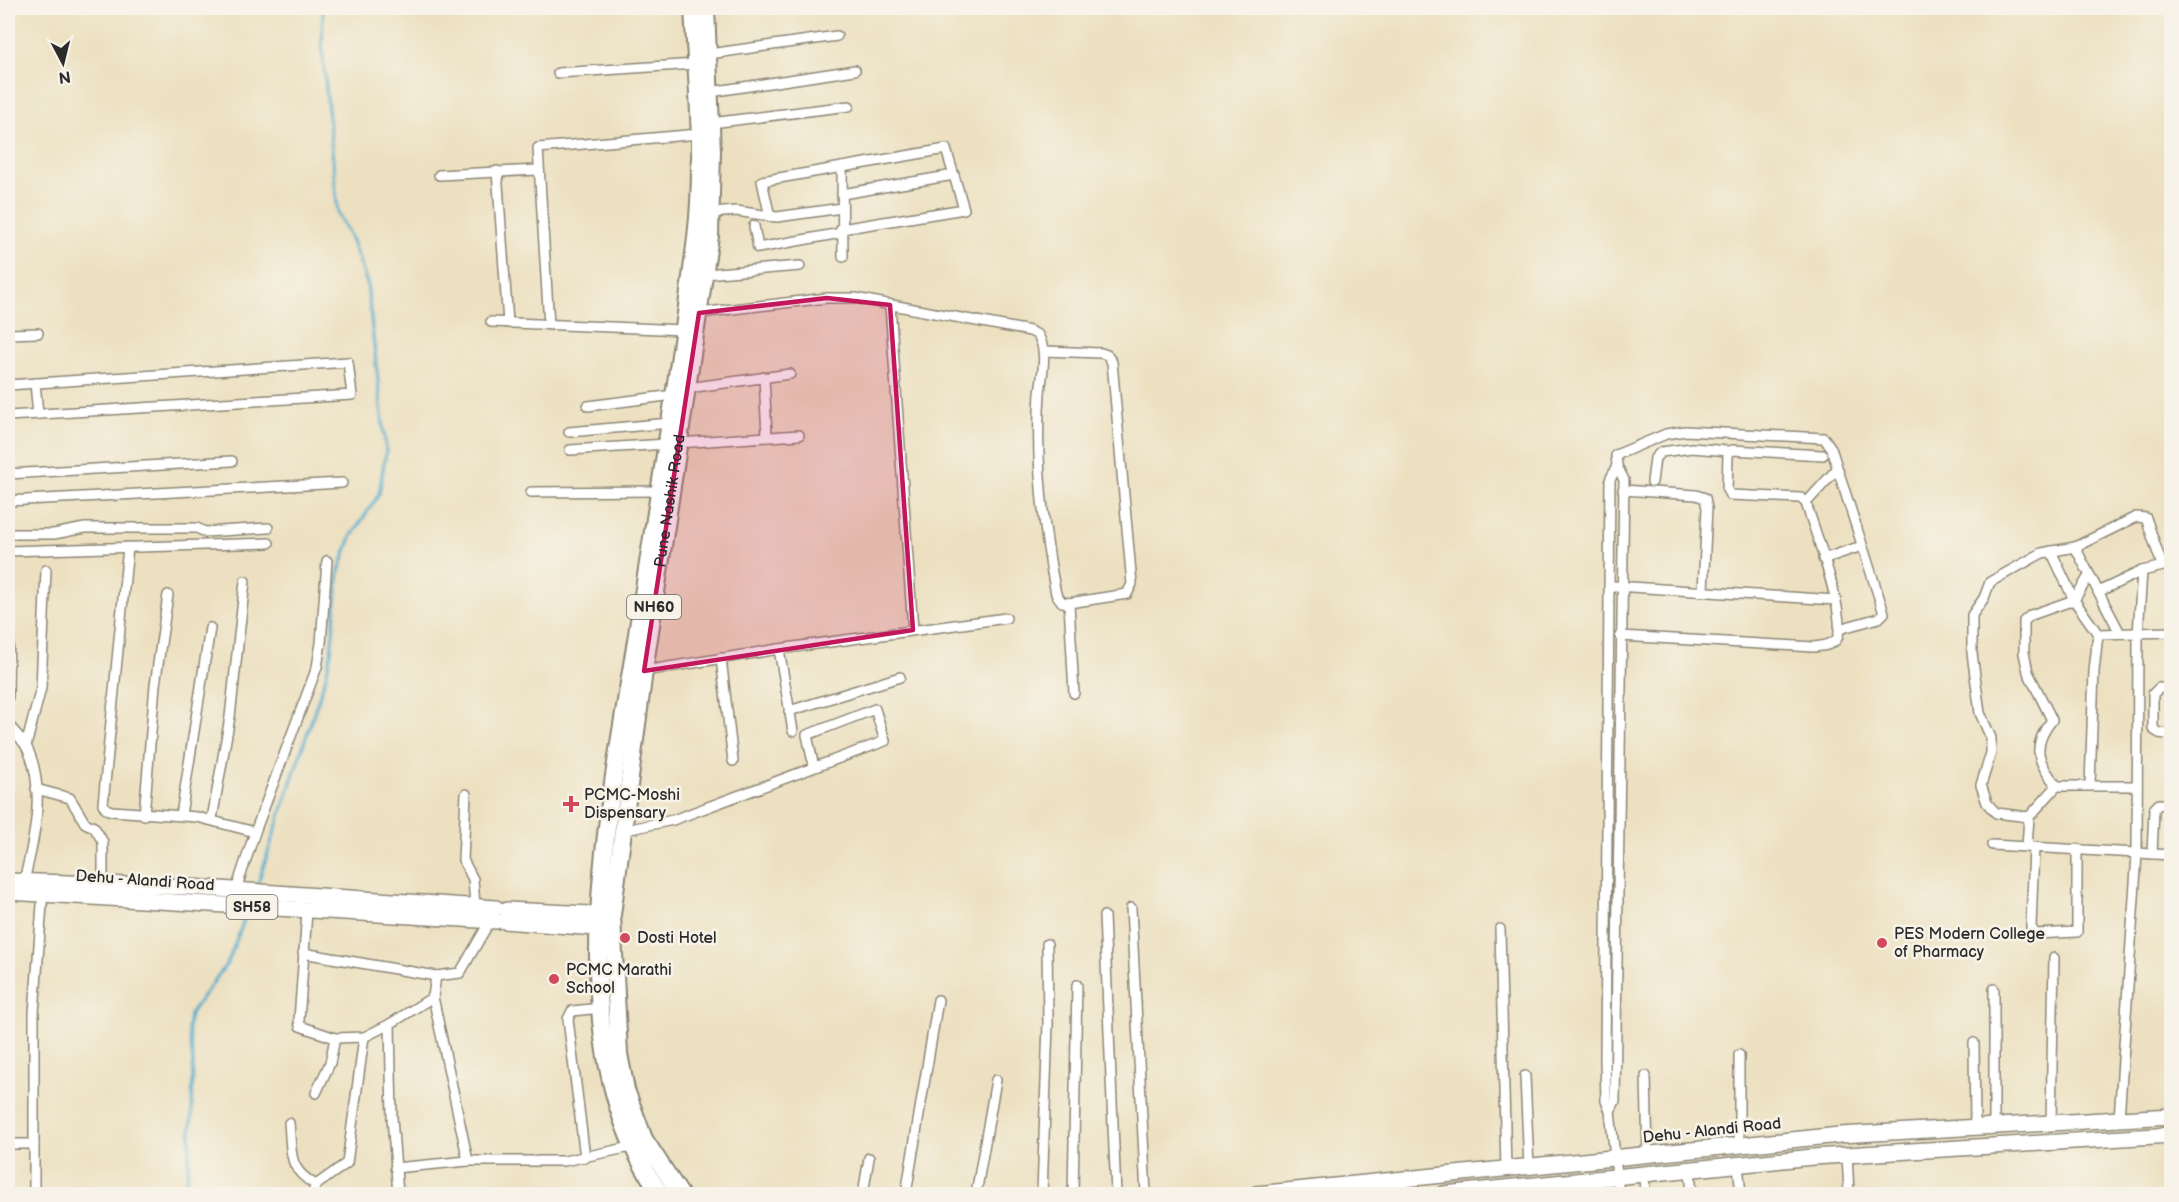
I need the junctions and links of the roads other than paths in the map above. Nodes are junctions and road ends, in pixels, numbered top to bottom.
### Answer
1 (693, 8) edge
2 (706, 8) edge
3 (837, 36) dead end
4 (702, 59) junction
5 (855, 70) dead end
6 (558, 73) dead end
7 (710, 92) junction
8 (849, 106) dead end
9 (705, 128) junction
10 (842, 167) junction
11 (538, 170) junction
12 (497, 171) junction
13 (439, 175) dead end
14 (954, 175) junction
15 (842, 194) junction
16 (842, 208) junction
17 (711, 213) junction
18 (770, 217) junction
19 (754, 226) dead end
20 (841, 231) junction
21 (843, 257) dead end
22 (800, 266) dead end
23 (705, 274) junction
24 (890, 305) junction
25 (699, 312) junction
26 (491, 322) dead end
27 (508, 323) junction
28 (549, 325) junction
29 (684, 330) junction
30 (38, 333) dead end
31 (8, 334) edge
32 (1043, 351) junction
33 (790, 374) dead end
34 (764, 377) junction
35 (35, 383) junction
36 (8, 385) edge
37 (681, 391) junction
38 (588, 406) dead end
39 (38, 414) junction
40 (8, 416) edge
41 (670, 423) junction
42 (569, 432) dead end
43 (799, 435) dead end
44 (768, 437) junction
45 (673, 444) junction
46 (570, 450) dead end
47 (1729, 451) junction
48 (1823, 455) dead end
49 (232, 460) dead end
50 (1617, 466) junction
51 (1837, 468) junction
52 (8, 474) edge
53 (1652, 482) dead end
54 (342, 483) dead end
55 (1623, 490) junction
56 (658, 491) junction
57 (531, 492) dead end
58 (8, 501) edge
59 (1806, 503) junction
60 (268, 528) dead end
61 (8, 534) edge
62 (269, 543) dead end
63 (1862, 546) junction
64 (128, 547) junction
65 (2075, 547) junction
66 (2051, 550) junction
67 (8, 551) edge
68 (1823, 559) junction
69 (327, 561) dead end
70 (2167, 565) edge
71 (46, 570) dead end
72 (2142, 571) junction
73 (2089, 576) junction
74 (245, 581) dead end
75 (1610, 585) junction
76 (1621, 586) junction
77 (1703, 591) junction
78 (2098, 592) junction
79 (168, 595) dead end
80 (1836, 600) junction
81 (2074, 600) junction
82 (1069, 603) junction
83 (1006, 618) dead end
84 (9, 621) dead end
85 (210, 628) dead end
86 (1839, 629) junction
87 (913, 630) junction
88 (2172, 632) edge
89 (2120, 633) junction
90 (2098, 634) junction
91 (2138, 634) junction
92 (1620, 636) junction
93 (779, 649) junction
94 (722, 658) junction
95 (644, 671) junction
96 (900, 677) dead end
97 (2172, 689) edge
98 (1074, 693) dead end
99 (8, 697) edge
100 (789, 711) junction
101 (8, 724) edge
102 (793, 731) dead end
103 (2172, 735) edge
104 (26, 746) junction
105 (733, 761) dead end
106 (814, 766) junction
107 (2090, 785) junction
108 (2057, 786) junction
109 (2137, 786) junction
110 (36, 789) junction
111 (466, 794) dead end
112 (2172, 805) edge
113 (144, 814) junction
114 (181, 815) junction
115 (2029, 818) junction
116 (212, 819) junction
117 (621, 831) junction
118 (255, 832) junction
119 (1992, 845) dead end
120 (2030, 847) junction
121 (2078, 849) junction
122 (2137, 854) junction
123 (2152, 854) junction
124 (2172, 855) edge
125 (8, 881) edge
126 (24, 881) junction
127 (103, 884) junction
128 (44, 887) junction
129 (236, 891) junction
130 (8, 892) edge
131 (475, 906) junction
132 (1131, 908) dead end
133 (307, 912) junction
134 (499, 916) junction
135 (1104, 916) dead end
136 (606, 922) junction
137 (1500, 929) dead end
138 (1047, 944) dead end
139 (303, 953) junction
140 (2054, 958) dead end
141 (436, 976) junction
142 (1077, 985) dead end
143 (1994, 989) dead end
144 (433, 997) junction
145 (938, 1000) dead end
146 (602, 1008) junction
147 (390, 1024) junction
148 (364, 1037) junction
149 (335, 1038) junction
150 (1974, 1043) dead end
151 (1610, 1044) junction
152 (1739, 1055) dead end
153 (1525, 1076) dead end
154 (1646, 1076) dead end
155 (996, 1080) dead end
156 (316, 1093) dead end
157 (2172, 1116) edge
158 (2119, 1119) junction
159 (289, 1123) dead end
160 (2051, 1123) junction
161 (1994, 1126) junction
162 (1975, 1127) junction
163 (2172, 1135) edge
164 (8, 1144) edge
165 (34, 1144) junction
166 (631, 1147) junction
167 (1739, 1147) junction
168 (1847, 1154) junction
169 (1648, 1156) junction
170 (585, 1158) junction
171 (869, 1158) dead end
172 (1616, 1159) junction
173 (468, 1161) junction
174 (1738, 1165) junction
175 (395, 1168) junction
176 (1528, 1168) junction
177 (1506, 1170) junction
178 (1690, 1171) junction
179 (1644, 1175) junction
180 (1617, 1178) junction
181 (314, 1190) edge
182 (34, 1194) edge
183 (398, 1194) edge
184 (661, 1194) edge
185 (680, 1194) edge
186 (863, 1194) edge
187 (906, 1194) edge
188 (976, 1194) edge
189 (1042, 1194) edge
190 (1073, 1194) edge
191 (1116, 1194) edge
192 (1146, 1194) edge
193 (1256, 1194) edge
194 (1444, 1194) edge
195 (1619, 1194) edge
196 (1645, 1194) edge
197 (1692, 1194) edge
198 (1742, 1194) edge
199 (1849, 1194) edge

1 - 4 highway, Pune Nashik Road / NH60
2 - 4 highway, Pune Nashik Road / NH60
3 - 4 street
4 - 6 street
4 - 7 highway, Pune Nashik Road / NH60
4 - 9 highway, Pune Nashik Road / NH60
5 - 7 street
7 - 9 highway, Pune Nashik Road / NH60
8 - 9 street
9 - 11 street
9 - 17 highway, Pune Nashik Road / NH60
9 - 29 highway, Pune Nashik Road / NH60
10 - 14 street
10 - 15 street
10 - 18 street
11 - 12 street
11 - 28 street
12 - 13 street
12 - 27 street
14 - 15 street
14 - 20 street
15 - 16 street
16 - 18 street
16 - 20 street
17 - 18 street
17 - 23 highway, Pune Nashik Road / NH60
19 - 20 street
20 - 21 street
22 - 23 street
23 - 25 highway, Pune Nashik Road / NH60
24 - 25 street
24 - 32 street
24 - 87 street
25 - 37 highway, Pune Nashik Road / NH60
26 - 27 street
27 - 28 street
28 - 29 street
29 - 37 highway, Pune Nashik Road / NH60
30 - 31 street
32 - 82 street
32 - 82 street
33 - 34 street
34 - 37 street
34 - 44 street
35 - 36 street
35 - 39 street
35 - 39 street
37 - 38 street
37 - 41 highway, Pune Nashik Road / NH60
37 - 45 highway, Pune Nashik Road / NH60
39 - 40 street
41 - 42 street
41 - 45 highway, Pune Nashik Road / NH60
43 - 44 street
44 - 45 street
45 - 46 street
45 - 56 highway, Pune Nashik Road / NH60
45 - 95 highway, Pune Nashik Road / NH60
47 - 48 street
47 - 53 street
47 - 59 street
49 - 52 street
50 - 51 street
50 - 55 street
50 - 75 street
51 - 59 street
51 - 63 street
54 - 58 street
55 - 76 street
55 - 77 street
56 - 57 street
56 - 136 highway, Pune Nashik Road / NH60
59 - 68 street
60 - 61 street
62 - 64 street
63 - 68 street
63 - 86 street
64 - 67 street
64 - 113 street
65 - 66 street
65 - 70 street
65 - 73 street
66 - 81 street
66 - 115 street
68 - 80 street
69 - 118 street
70 - 72 street
71 - 104 street
72 - 78 street
72 - 91 street
73 - 78 street
73 - 81 street
74 - 116 street
75 - 76 street
75 - 151 street
76 - 77 street
76 - 92 street
77 - 80 street
78 - 89 street
79 - 113 street
80 - 86 street
81 - 90 street
81 - 108 street
82 - 98 street
83 - 87 street
84 - 99 street
85 - 114 street
86 - 92 street
87 - 93 street
88 - 91 street
89 - 90 street
89 - 91 street
90 - 107 street
91 - 109 street
92 - 151 street
93 - 94 street
93 - 100 street
94 - 95 street
94 - 105 street
95 - 117 highway, Pune Nashik Road / NH60
96 - 100 street
97 - 103 street
100 - 102 street
101 - 104 street
104 - 110 street
106 - 106 street
106 - 117 street
107 - 108 street
107 - 109 street
108 - 115 street
109 - 122 street
110 - 126 street
110 - 127 street
111 - 131 street
112 - 123 street
113 - 114 street
114 - 116 street
115 - 120 street
116 - 118 street
117 - 136 highway, Pune Nashik Road / NH60
118 - 129 street
119 - 120 street
120 - 121 street
120 - 121 street
121 - 122 street
122 - 123 street
122 - 158 street
123 - 124 street
125 - 126 main road, Dehu - Alandi Road / SH58
126 - 128 main road, Dehu - Alandi Road / SH58
127 - 128 main road, Dehu - Alandi Road / SH58
127 - 129 main road, Dehu - Alandi Road / SH58
128 - 130 main road, Dehu - Alandi Road / SH58
128 - 133 main road, Dehu - Alandi Road / SH58
128 - 165 street
129 - 131 main road, Dehu - Alandi Road / SH58
131 - 134 main road, Dehu - Alandi Road / SH58
132 - 192 street
133 - 134 main road, Dehu - Alandi Road / SH58
133 - 139 street
134 - 136 main road, Dehu - Alandi Road / SH58
134 - 141 street
135 - 191 street
136 - 146 highway, Pune Nashik Road / NH60
136 - 185 highway, Pune Nashik Road / NH60
137 - 177 street
138 - 189 street
139 - 141 street
139 - 149 street
140 - 160 street
141 - 144 street
142 - 190 street
143 - 161 street
144 - 147 street
144 - 173 street
145 - 187 street
146 - 166 highway, Pune Nashik Road / NH60
146 - 170 street
147 - 148 street
147 - 175 street
148 - 149 street
148 - 181 street
149 - 156 street
150 - 162 street
151 - 172 street
152 - 167 street
153 - 176 street
154 - 169 street
155 - 188 street
157 - 158 main road, Dehu - Alandi Road
158 - 160 main road, Dehu - Alandi Road
159 - 181 street
160 - 161 main road, Dehu - Alandi Road
161 - 162 main road, Dehu - Alandi Road
162 - 167 main road, Dehu - Alandi Road
163 - 168 main road
164 - 165 street
165 - 182 street
166 - 170 street
166 - 184 highway, Pune Nashik Road / NH60
167 - 169 main road, Dehu - Alandi Road
168 - 174 main road
168 - 199 street
169 - 172 main road, Dehu - Alandi Road
170 - 173 street
171 - 186 street
172 - 176 main road, Dehu - Alandi Road
172 - 180 street
173 - 175 street
174 - 178 main road
174 - 198 street
175 - 183 street
176 - 177 main road, Dehu - Alandi Road
177 - 193 main road, Dehu - Alandi Road
178 - 179 main road
178 - 197 street
179 - 180 main road
179 - 196 street
180 - 194 main road
180 - 195 street

